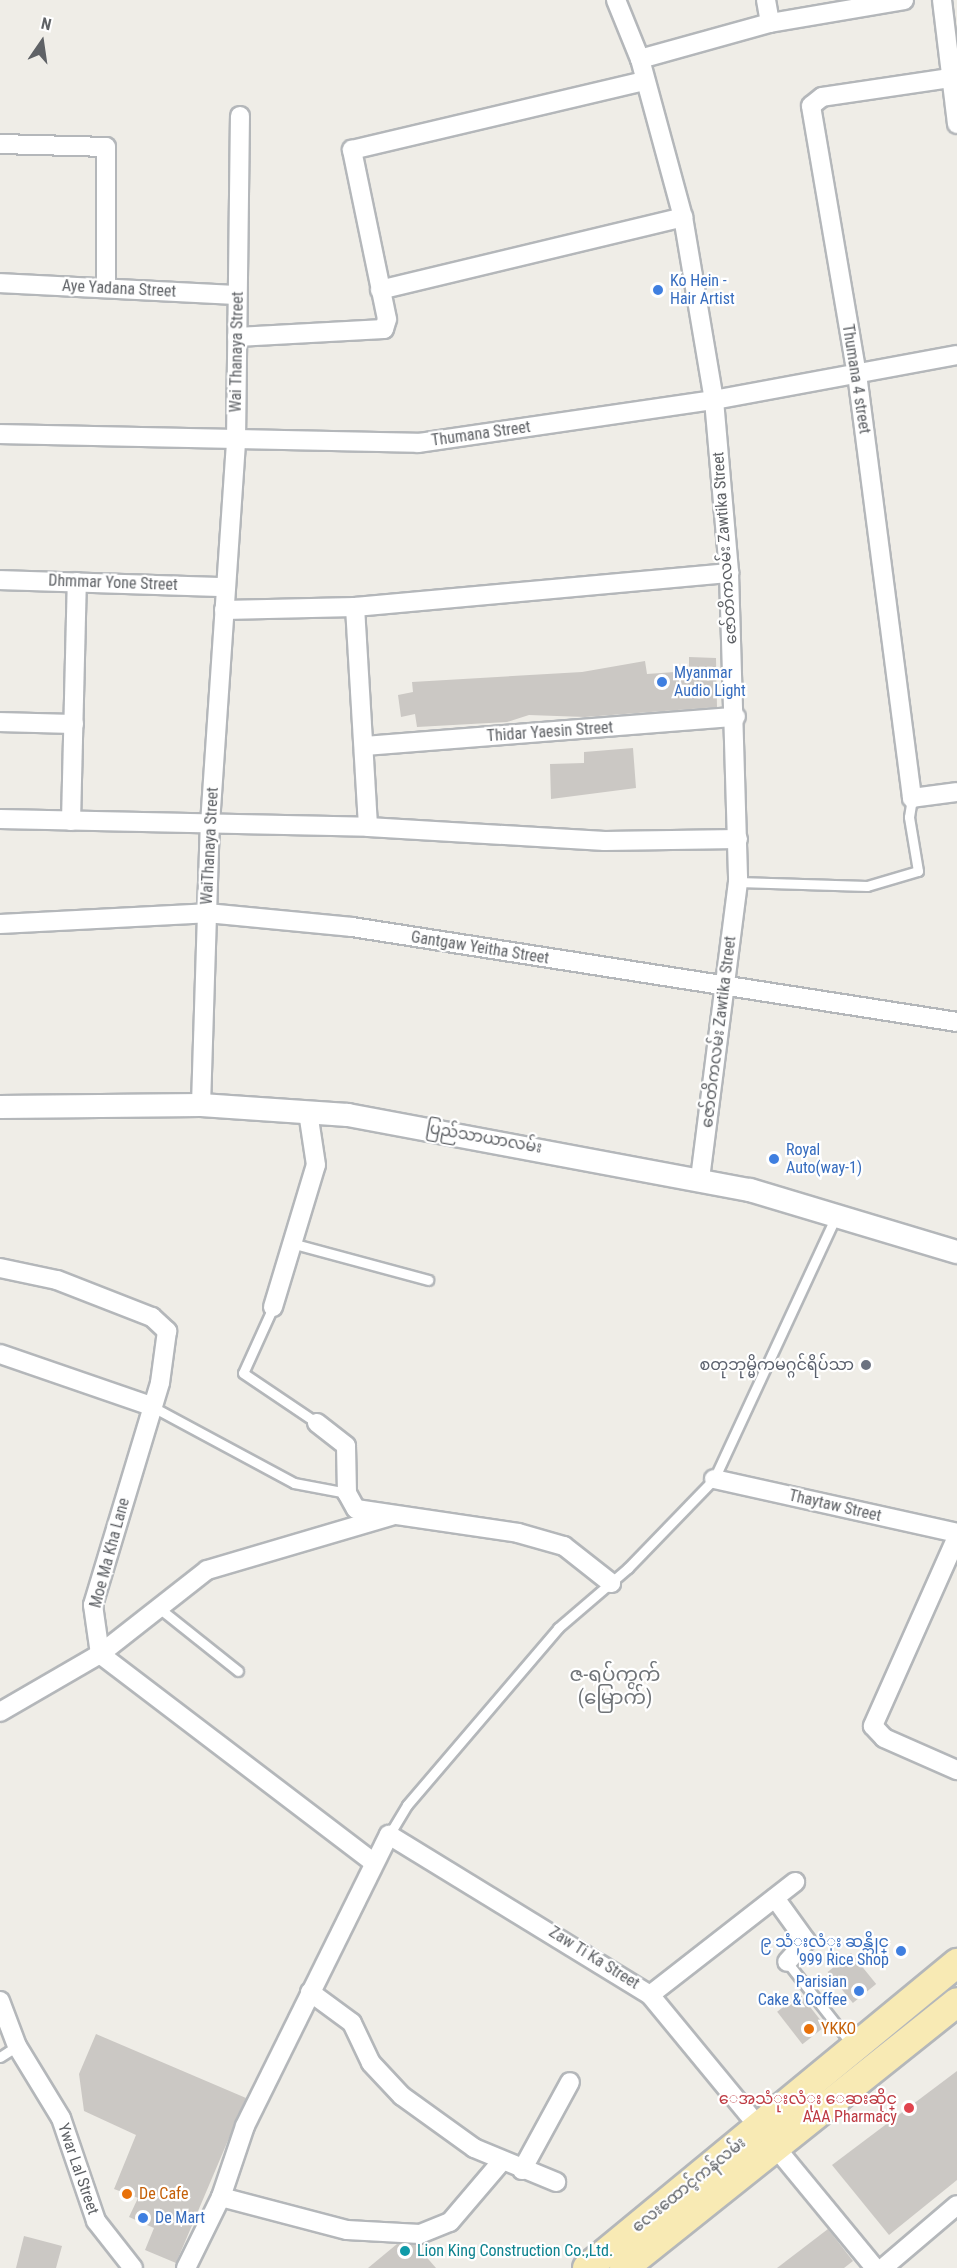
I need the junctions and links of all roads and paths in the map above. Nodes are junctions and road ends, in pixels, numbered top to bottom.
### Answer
1 (616, 0) edge
2 (766, 0) edge
3 (899, 0) edge
4 (904, 0) edge
5 (942, 0) edge
6 (770, 23) junction
7 (639, 59) junction
8 (950, 78) junction
9 (645, 81) junction
10 (240, 116) dead end
11 (957, 124) edge
12 (0, 144) edge
13 (683, 217) junction
14 (0, 283) edge
15 (106, 288) junction
16 (380, 290) junction
17 (237, 295) junction
18 (237, 337) junction
19 (957, 355) edge
20 (856, 374) junction
21 (714, 400) junction
22 (0, 434) edge
23 (236, 441) junction
24 (729, 573) junction
25 (0, 580) edge
26 (77, 582) junction
27 (226, 587) junction
28 (356, 607) junction
29 (224, 610) junction
30 (736, 717) junction
31 (0, 722) edge
32 (74, 724) junction
33 (364, 746) junction
34 (957, 792) edge
35 (912, 798) junction
36 (0, 819) edge
37 (71, 821) junction
38 (210, 824) junction
39 (368, 828) junction
40 (738, 839) junction
41 (738, 882) junction
42 (207, 913) junction
43 (0, 924) edge
44 (727, 988) junction
45 (957, 1022) edge
46 (201, 1105) junction
47 (0, 1107) edge
48 (308, 1112) junction
49 (700, 1178) junction
50 (836, 1216) junction
51 (295, 1244) junction
52 (957, 1252) edge
53 (0, 1268) edge
54 (428, 1280) dead end
55 (273, 1307) joint
56 (0, 1354) edge
57 (151, 1406) junction
58 (317, 1423) joint
59 (714, 1479) junction
60 (347, 1493) junction
61 (391, 1516) junction
62 (957, 1535) edge
63 (610, 1583) junction
64 (159, 1608) junction
65 (100, 1654) junction
66 (238, 1671) dead end
67 (0, 1712) edge
68 (957, 1770) edge
69 (389, 1835) junction
70 (373, 1862) junction
71 (795, 1882) dead end
72 (775, 1898) junction
73 (787, 1962) joint
74 (957, 1963) edge
75 (310, 1992) junction
76 (650, 1995) junction
77 (0, 2001) edge
78 (957, 2002) edge
79 (17, 2046) junction
80 (0, 2057) edge
81 (864, 2057) junction
82 (570, 2082) dead end
83 (770, 2134) junction
84 (501, 2162) junction
85 (522, 2170) junction
86 (556, 2182) dead end
87 (221, 2197) junction
88 (957, 2205) edge
89 (625, 2262) edge
90 (133, 2268) edge
91 (186, 2268) edge
92 (587, 2268) edge
93 (875, 2268) edge
94 (883, 2268) edge

1 - 7 street, ဇော်တိကလမ်း Zawtika Street
2 - 6 street
3 - 4 street
3 - 6 street
5 - 8 street
6 - 7 street
7 - 9 street, ဇော်တိကလမ်း Zawtika Street
8 - 11 street
8 - 20 street, Thumana 4 street
9 - 13 street, ဇော်တိကလမ်း Zawtika Street
9 - 16 street
10 - 17 street, Wai Thanaya Street
12 - 15 street
13 - 16 street
13 - 21 street, ဇော်တိကလမ်း Zawtika Street
14 - 15 street, Aye Yadana Street
15 - 17 street, Aye Yadana Street
16 - 18 street
17 - 18 street, Wai Thanaya Street
18 - 23 street, Wai Thanaya Street
19 - 20 street, Thumana Street
20 - 21 street, Thumana Street
20 - 35 street, Thumana 4 street
21 - 23 street, Thumana Street
21 - 24 street, ဇော်တိကလမ်း Zawtika Street
22 - 23 street, Thumana Street
23 - 27 street, Wai Thanaya Street
24 - 28 street
24 - 30 street, ဇော်တိကလမ်း Zawtika Street
25 - 26 street, Dhmmar Yone Street
26 - 27 street, Dhmmar Yone Street
26 - 32 street
27 - 29 street, WaiThanaya Street
28 - 29 street
28 - 33 street
29 - 38 street, WaiThanaya Street
30 - 33 street, Thidar Yaesin Street
30 - 40 street, ဇော်တိကလမ်း Zawtika Street
31 - 32 street
32 - 37 street
33 - 39 street
34 - 35 street
35 - 41 lane
36 - 37 street
37 - 38 street
38 - 39 street
38 - 42 street, WaiThanaya Street
39 - 40 street
40 - 41 street, ဇော်တိကလမ်း Zawtika Street
41 - 44 street, ဇော်တိကလမ်း Zawtika Street
42 - 43 street, Gantgaw Yeitha Street
42 - 44 street, Gantgaw Yeitha Street
42 - 46 street, WaiThanaya Street
44 - 45 street, Gantgaw Yeitha Street
44 - 49 street, ဇော်တိကလမ်း Zawtika Street
46 - 47 street, ပြည်သာယာလမ်း
46 - 48 street, ပြည်သာယာလမ်း
48 - 49 street, ပြည်သာယာလမ်း
48 - 51 street
49 - 50 street, ပြည်သာယာလမ်း
50 - 52 street, ပြည်သာယာလမ်း
50 - 59 lane
51 - 54 lane
51 - 55 street
53 - 57 street, Moe Ma Kha Lane
55 - 58 lane
56 - 57 street
57 - 60 lane
57 - 65 street, Moe Ma Kha Lane
58 - 60 street
59 - 62 street, Thaytaw Street
59 - 63 lane
60 - 61 street
61 - 63 street
61 - 64 street
62 - 68 street
63 - 69 lane
64 - 65 street
64 - 66 lane
65 - 67 street
65 - 70 street
69 - 70 street
69 - 76 street, Zaw Ti Ka Street
70 - 75 street
71 - 72 street
72 - 73 street
72 - 76 street
73 - 81 lane
74 - 81 main road, လေးထောင့်ကန်လမ်း
75 - 84 street
75 - 87 street
76 - 83 street, Zaw Ti Ka Street
77 - 79 street, Ywar Lal Street
78 - 81 main road, လေးထောင့်ကန်လမ်း
79 - 80 lane
79 - 90 street, Ywar Lal Street
81 - 83 main road, လေးထောင့်ကန်လမ်း
82 - 85 street
83 - 89 main road, လေးထောင့်ကန်လမ်း
83 - 93 street, Zaw Ti Ka Street
84 - 85 street
84 - 87 street
85 - 86 street
87 - 91 street
88 - 94 street
89 - 92 main road, လေးထောင့်ကန်လမ်း

